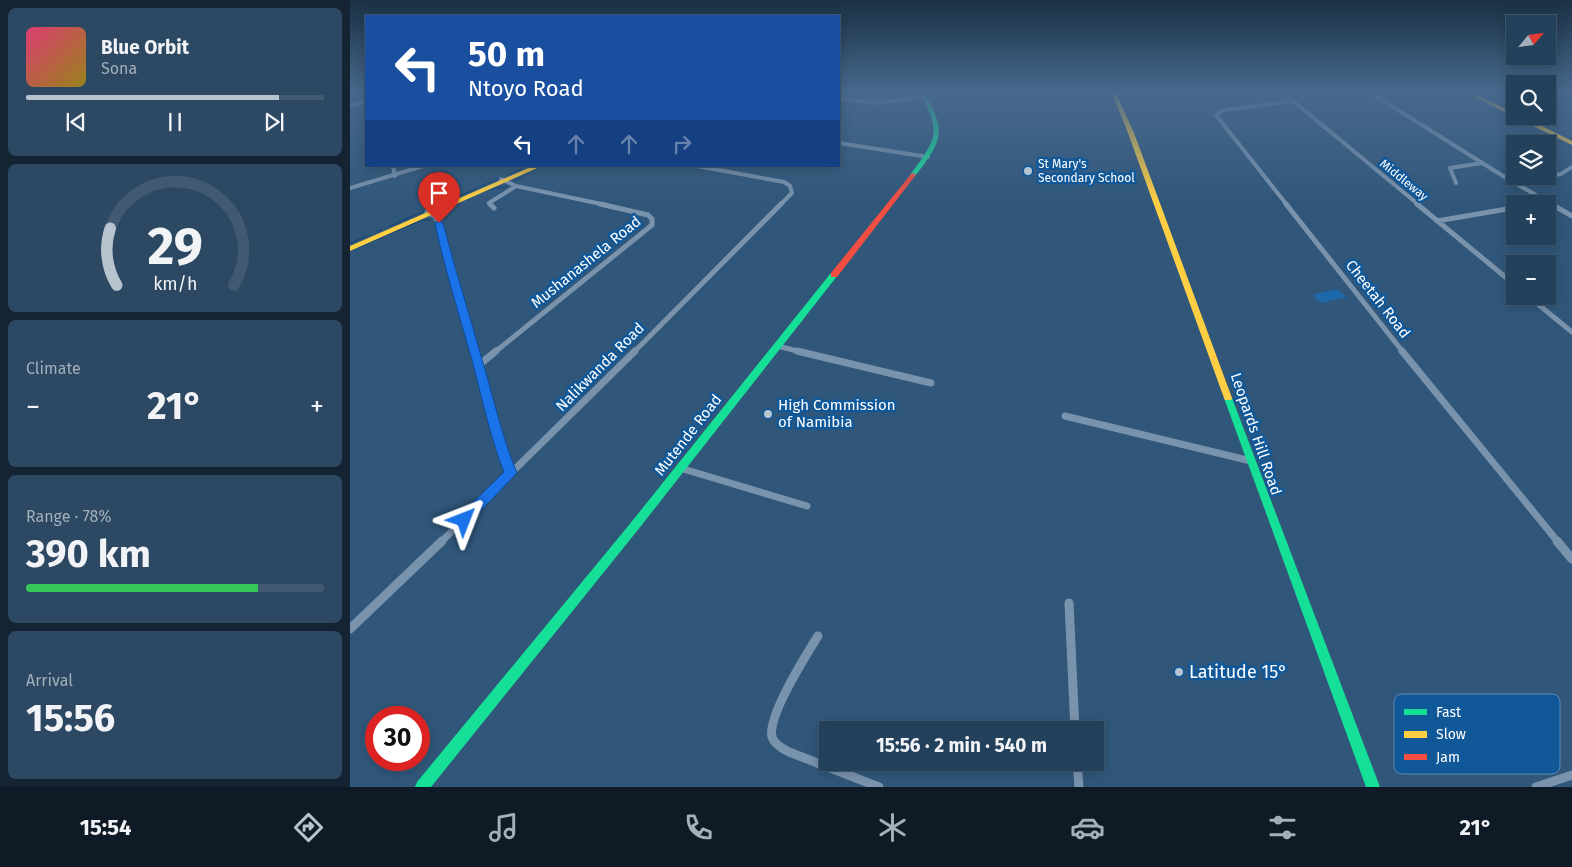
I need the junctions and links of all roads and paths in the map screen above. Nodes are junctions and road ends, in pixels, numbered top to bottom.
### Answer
1 (938, 128) edge
2 (1129, 128) edge
3 (1226, 128) edge
4 (1325, 128) edge
5 (1427, 128) edge
6 (1540, 128) edge
7 (840, 143) edge
8 (1572, 143) edge
9 (928, 158) junction
10 (1482, 163) junction
11 (393, 167) edge
12 (420, 167) edge
13 (530, 167) edge
14 (536, 167) edge
15 (702, 167) edge
16 (1572, 167) edge
17 (1556, 175) edge
18 (395, 176) junction
19 (1506, 177) edge
20 (503, 180) junction
21 (1456, 183) dead end
22 (1519, 185) edge
23 (516, 186) junction
24 (350, 188) edge
25 (494, 208) dead end
26 (1506, 210) dead end
27 (429, 213) junction
28 (1572, 216) edge
29 (1438, 220) junction
30 (350, 245) edge
31 (350, 249) edge
32 (1506, 277) edge
33 (1539, 305) edge
34 (1572, 332) edge
35 (777, 346) junction
36 (479, 366) junction
37 (932, 384) dead end
38 (1065, 416) dead end
39 (1251, 461) junction
40 (680, 468) junction
41 (510, 473) junction
42 (807, 506) dead end
43 (1572, 559) edge
44 (1068, 603) dead end
45 (350, 629) edge
46 (818, 636) dead end
47 (1075, 721) edge
48 (1078, 771) edge
49 (1572, 775) edge
50 (422, 787) edge
51 (879, 787) edge
52 (1079, 787) edge
53 (1373, 787) edge
54 (1536, 787) edge

1 - 9 main road, Mutende Road
2 - 39 main road, Leopards Hill Road
3 - 43 street, Cheetah Road
4 - 29 street, Middleway
5 - 10 street
6 - 8 main road
7 - 9 street
9 - 35 main road, Mutende Road
10 - 19 street
10 - 21 street
11 - 18 street
12 - 18 street
13 - 20 main road
14 - 20 main road
15 - 41 street, Nalikwanda Road
16 - 17 street
18 - 24 street
20 - 23 street, Mushanashela Road
20 - 27 main road
22 - 28 street
23 - 25 street
23 - 36 street, Mushanashela Road
26 - 29 street
27 - 30 main road
27 - 31 main road
27 - 36 street
29 - 32 street, Middleway
33 - 34 street
35 - 37 street
35 - 40 main road, Mutende Road
36 - 41 street
38 - 39 street
39 - 53 main road, Leopards Hill Road
40 - 42 street
40 - 50 main road, Mutende Road
41 - 45 street, Nalikwanda Road
44 - 47 street
46 - 51 street
48 - 52 street
49 - 54 street

